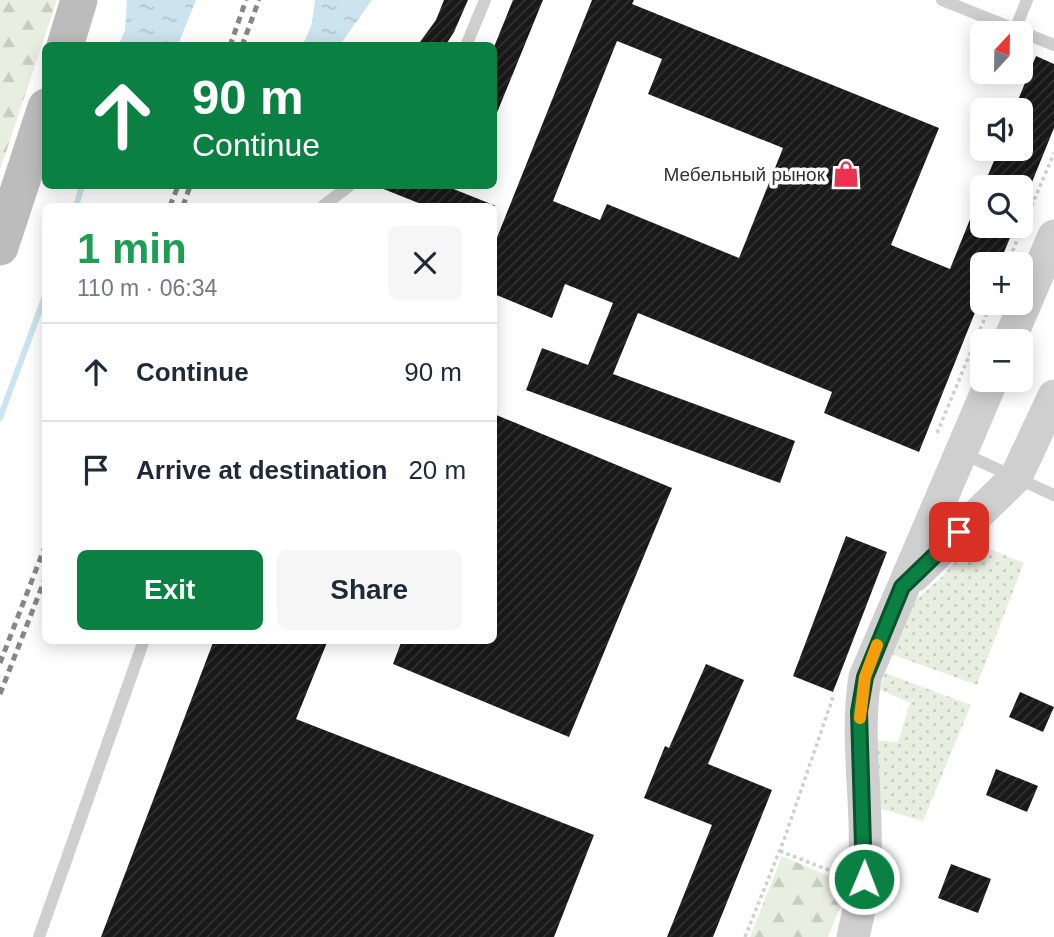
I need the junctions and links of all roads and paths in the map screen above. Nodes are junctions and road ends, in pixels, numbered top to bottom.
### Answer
1 (79, 0) edge
2 (485, 0) edge
3 (942, 0) edge
4 (1027, 0) edge
5 (993, 21) edge
6 (1019, 21) edge
7 (1033, 37) edge
8 (66, 42) edge
9 (468, 42) edge
10 (1054, 45) edge
11 (42, 119) edge
12 (1054, 153) edge
13 (345, 189) edge
14 (327, 203) edge
15 (1054, 236) edge
16 (0, 247) edge
17 (1012, 252) edge
18 (1014, 329) edge
19 (987, 392) edge
20 (1054, 396) edge
21 (961, 452) junction
22 (1016, 477) junction
23 (1054, 495) edge
24 (902, 587) junction
25 (143, 644) edge
26 (780, 850) dead end
27 (838, 874) dead end
28 (39, 937) edge
29 (853, 937) edge

1 - 8 main road
2 - 9 lane
3 - 5 lane
4 - 6 lane
7 - 10 lane
11 - 16 main road
12 - 17 path
13 - 14 lane
15 - 18 street
19 - 21 street
20 - 22 street
21 - 22 lane
21 - 24 street
22 - 23 lane
22 - 24 street
24 - 29 street
25 - 28 lane
26 - 27 path

